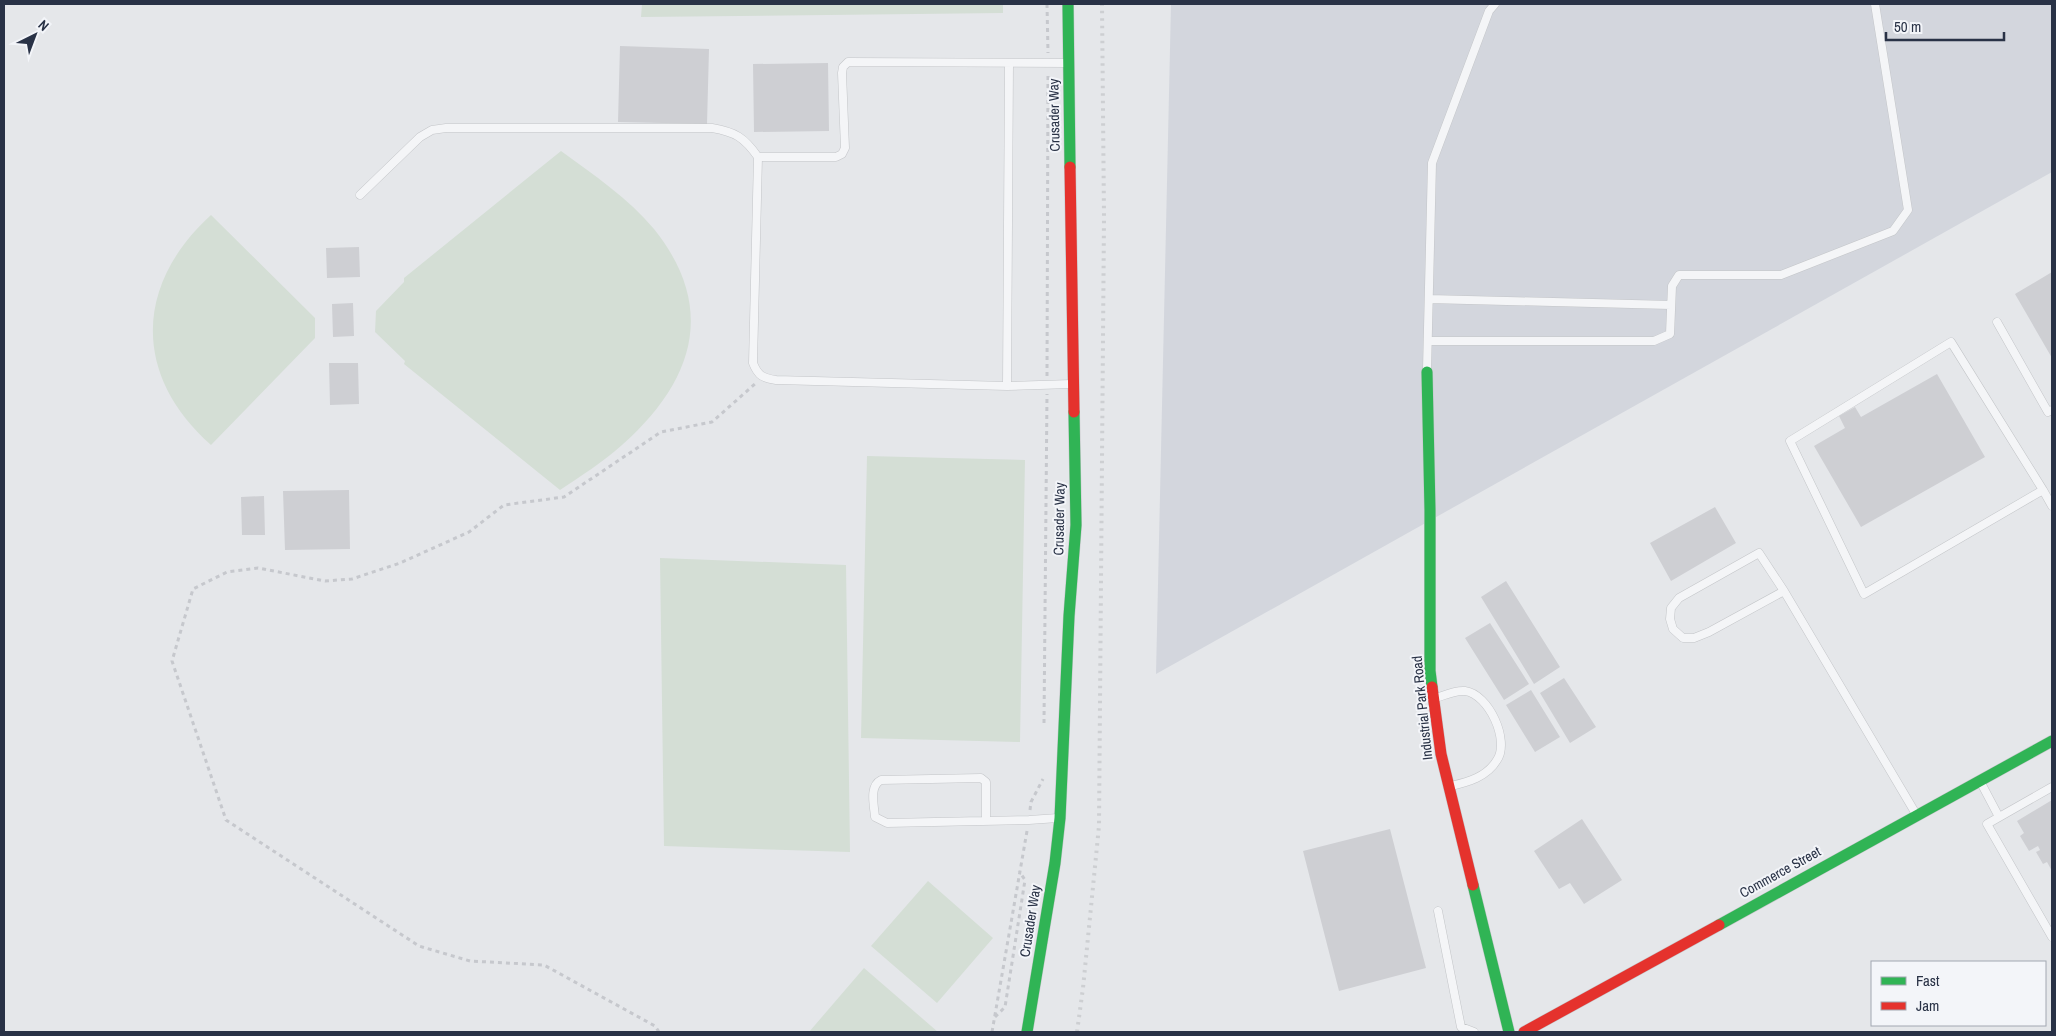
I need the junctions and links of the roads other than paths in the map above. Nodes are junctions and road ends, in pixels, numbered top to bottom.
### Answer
1 (1068, 4) edge
2 (1495, 4) edge
3 (1875, 4) edge
4 (1069, 63) junction
5 (1009, 64) junction
6 (758, 157) junction
7 (360, 195) dead end
8 (1429, 299) junction
9 (1671, 305) junction
10 (1998, 322) dead end
11 (1428, 341) junction
12 (1427, 372) joint
13 (1073, 384) junction
14 (1007, 386) junction
15 (2052, 410) edge
16 (2043, 490) junction
17 (2052, 506) edge
18 (1784, 591) junction
19 (1434, 699) junction
20 (2052, 741) edge
21 (1980, 780) junction
22 (1449, 787) junction
23 (2052, 787) edge
24 (1916, 814) junction
25 (2000, 817) junction
26 (1060, 818) junction
27 (986, 821) junction
28 (1438, 911) dead end
29 (2052, 937) edge
30 (1027, 1032) edge
31 (1474, 1032) edge
32 (1509, 1032) edge
33 (1524, 1032) edge

1 - 4 street, Crusader Way
2 - 8 lane
3 - 9 lane
4 - 5 lane
4 - 13 street, Crusader Way
5 - 6 lane
5 - 14 lane
6 - 7 lane
6 - 14 lane
8 - 9 lane
8 - 11 lane
9 - 11 lane
10 - 15 lane
11 - 12 lane
12 - 19 street, Industrial Park Road
13 - 14 lane
13 - 26 street, Crusader Way
16 - 16 lane
16 - 17 lane
18 - 18 lane
18 - 24 lane
19 - 22 street, Industrial Park Road
19 - 22 lane
20 - 21 street, Commerce Street
21 - 24 street, Commerce Street
21 - 25 lane
22 - 32 street, Industrial Park Road
23 - 25 lane
24 - 33 street, Commerce Street
25 - 29 lane
26 - 27 lane
26 - 30 street, Crusader Way
27 - 27 lane
28 - 31 lane

